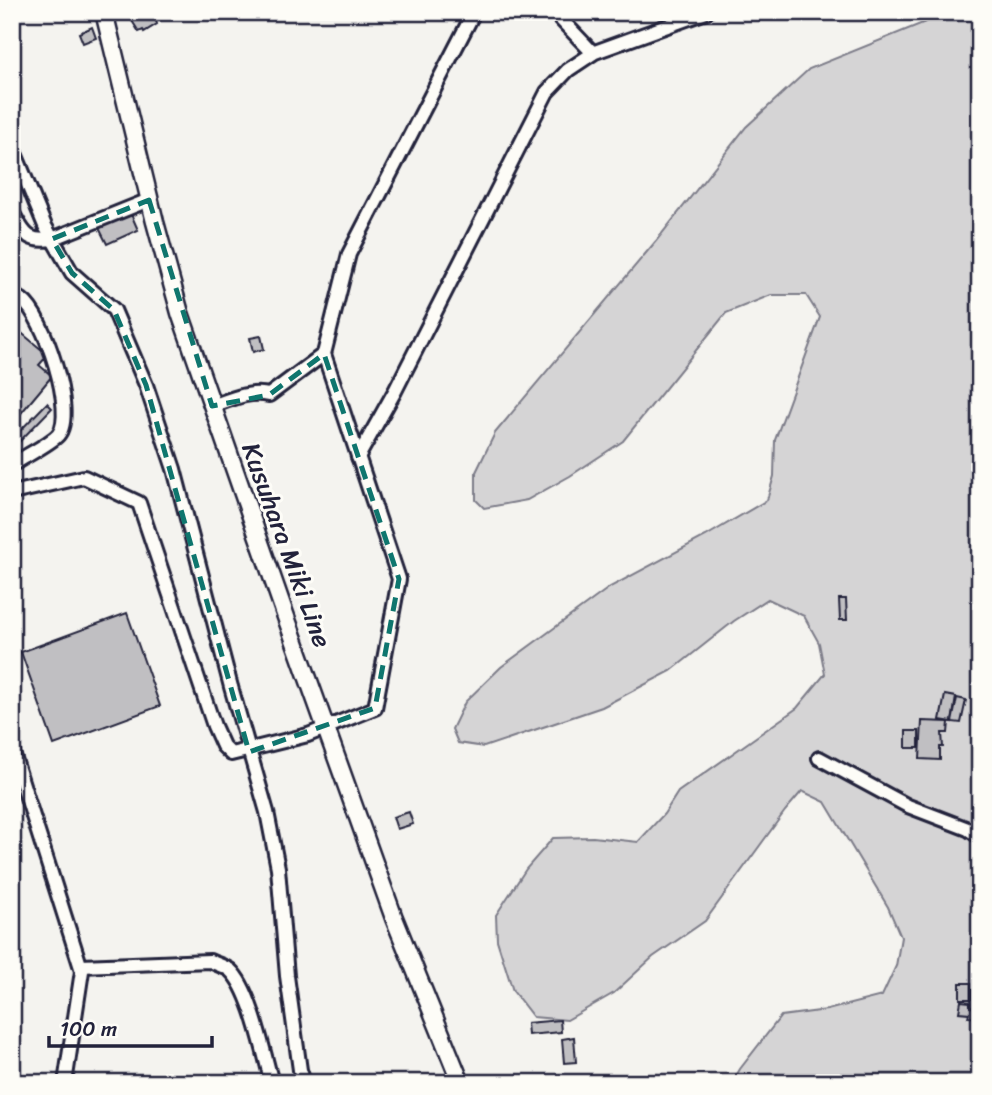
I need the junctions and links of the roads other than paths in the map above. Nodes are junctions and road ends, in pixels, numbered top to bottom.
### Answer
1 (104, 12) edge
2 (474, 12) edge
3 (554, 12) edge
4 (706, 12) edge
5 (593, 53) junction
6 (12, 146) edge
7 (149, 200) junction
8 (12, 212) edge
9 (52, 239) junction
10 (12, 296) edge
11 (324, 354) junction
12 (212, 406) junction
13 (358, 457) junction
14 (12, 465) edge
15 (12, 493) edge
16 (326, 728) junction
17 (12, 750) edge
18 (249, 752) junction
19 (819, 758) dead end
20 (980, 837) edge
21 (81, 966) junction
22 (65, 1083) edge
23 (272, 1083) edge
24 (304, 1083) edge
25 (461, 1083) edge

1 - 7 main road, Kusuhara Miki Line
2 - 11 street
3 - 5 street
4 - 5 street
5 - 13 street
6 - 9 street
7 - 9 street
7 - 12 main road, Kusuhara Miki Line
8 - 9 street
9 - 18 street
10 - 14 street
11 - 12 street
11 - 13 street
12 - 16 main road, Kusuhara Miki Line
13 - 16 street
15 - 18 street
16 - 18 street
16 - 25 main road, Kusuhara Miki Line
17 - 21 street
18 - 24 street
19 - 20 street
21 - 22 street
21 - 23 street

